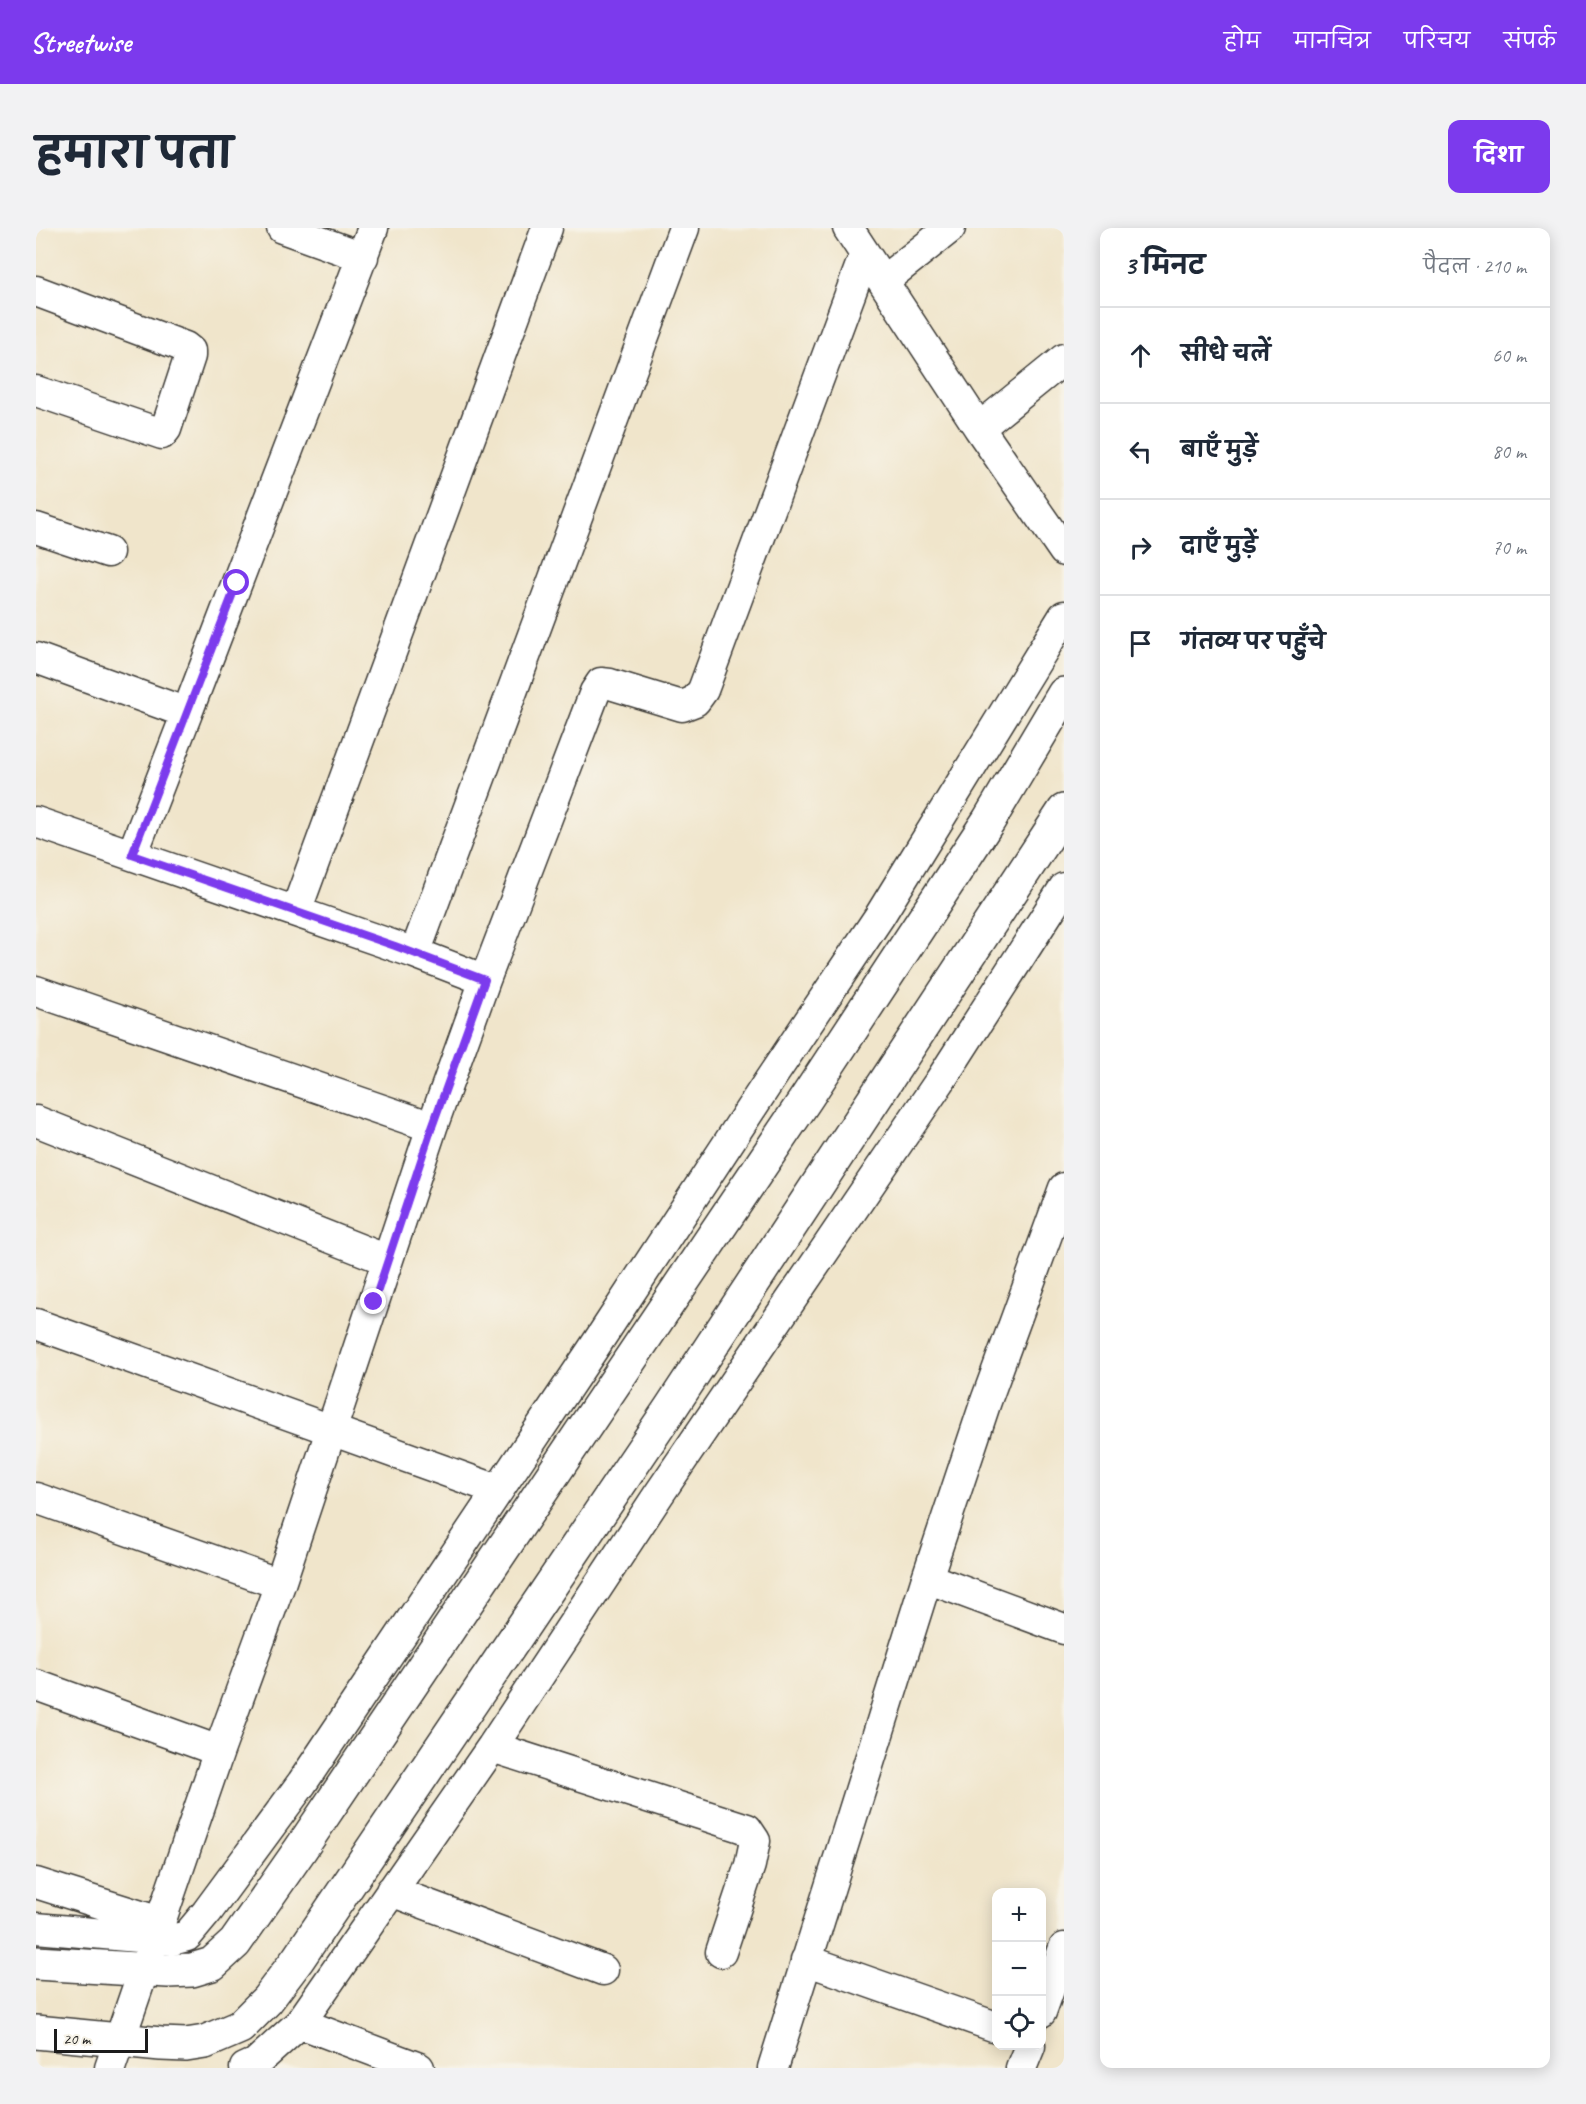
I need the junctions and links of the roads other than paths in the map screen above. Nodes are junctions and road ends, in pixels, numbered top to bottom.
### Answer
1 (282, 228) edge
2 (373, 228) edge
3 (547, 228) edge
4 (684, 228) edge
5 (848, 228) edge
6 (950, 228) edge
7 (865, 254) junction
8 (363, 257) junction
9 (883, 281) junction
10 (36, 291) edge
11 (1064, 359) edge
12 (36, 391) edge
13 (979, 428) junction
14 (36, 528) edge
15 (1064, 551) edge
16 (108, 552) dead end
17 (1064, 616) edge
18 (36, 658) edge
19 (1064, 694) edge
20 (187, 713) junction
21 (1064, 811) edge
22 (36, 822) edge
23 (132, 855) junction
24 (1064, 888) edge
25 (296, 911) junction
26 (415, 953) junction
27 (485, 980) junction
28 (36, 991) edge
29 (36, 1121) edge
30 (432, 1127) junction
31 (1064, 1188) edge
32 (387, 1260) junction
33 (36, 1324) edge
34 (332, 1429) junction
35 (498, 1490) junction
36 (36, 1498) edge
37 (927, 1578) junction
38 (280, 1584) junction
39 (1064, 1629) edge
40 (36, 1685) edge
41 (492, 1747) junction
42 (219, 1751) junction
43 (36, 1883) edge
44 (391, 1891) junction
45 (36, 1928) edge
46 (158, 1930) junction
47 (1064, 1948) edge
48 (721, 1952) dead end
49 (806, 1960) junction
50 (36, 1963) edge
51 (603, 1970) dead end
52 (142, 1971) junction
53 (1046, 1998) edge
54 (300, 2023) junction
55 (992, 2026) edge
56 (36, 2032) edge
57 (1028, 2050) edge
58 (115, 2054) edge
59 (245, 2068) edge
60 (419, 2068) edge
61 (773, 2068) edge
62 (1021, 2068) edge

1 - 8 street
2 - 8 street
3 - 25 street
4 - 26 street
5 - 7 street
6 - 9 street
7 - 9 street
7 - 27 street
8 - 20 street
9 - 13 street
10 - 12 street
11 - 13 street
13 - 15 street
14 - 16 street
17 - 35 street
18 - 20 street
19 - 52 street
20 - 23 street
21 - 58 street
22 - 23 street
23 - 25 street
24 - 41 street
25 - 26 street
26 - 27 street
27 - 30 street
28 - 30 street
29 - 32 street
30 - 32 street
31 - 37 street
32 - 34 street
33 - 34 street
34 - 35 street
34 - 38 street
35 - 46 street
36 - 38 street
37 - 39 street
37 - 49 street
38 - 42 street
40 - 42 street
41 - 44 street
41 - 48 street
42 - 46 street
43 - 46 street
44 - 51 street
44 - 54 street
45 - 46 street
46 - 52 street
47 - 53 street
49 - 55 street
49 - 61 street
50 - 52 street
52 - 58 street
54 - 59 street
54 - 60 street
56 - 58 street
57 - 62 street

